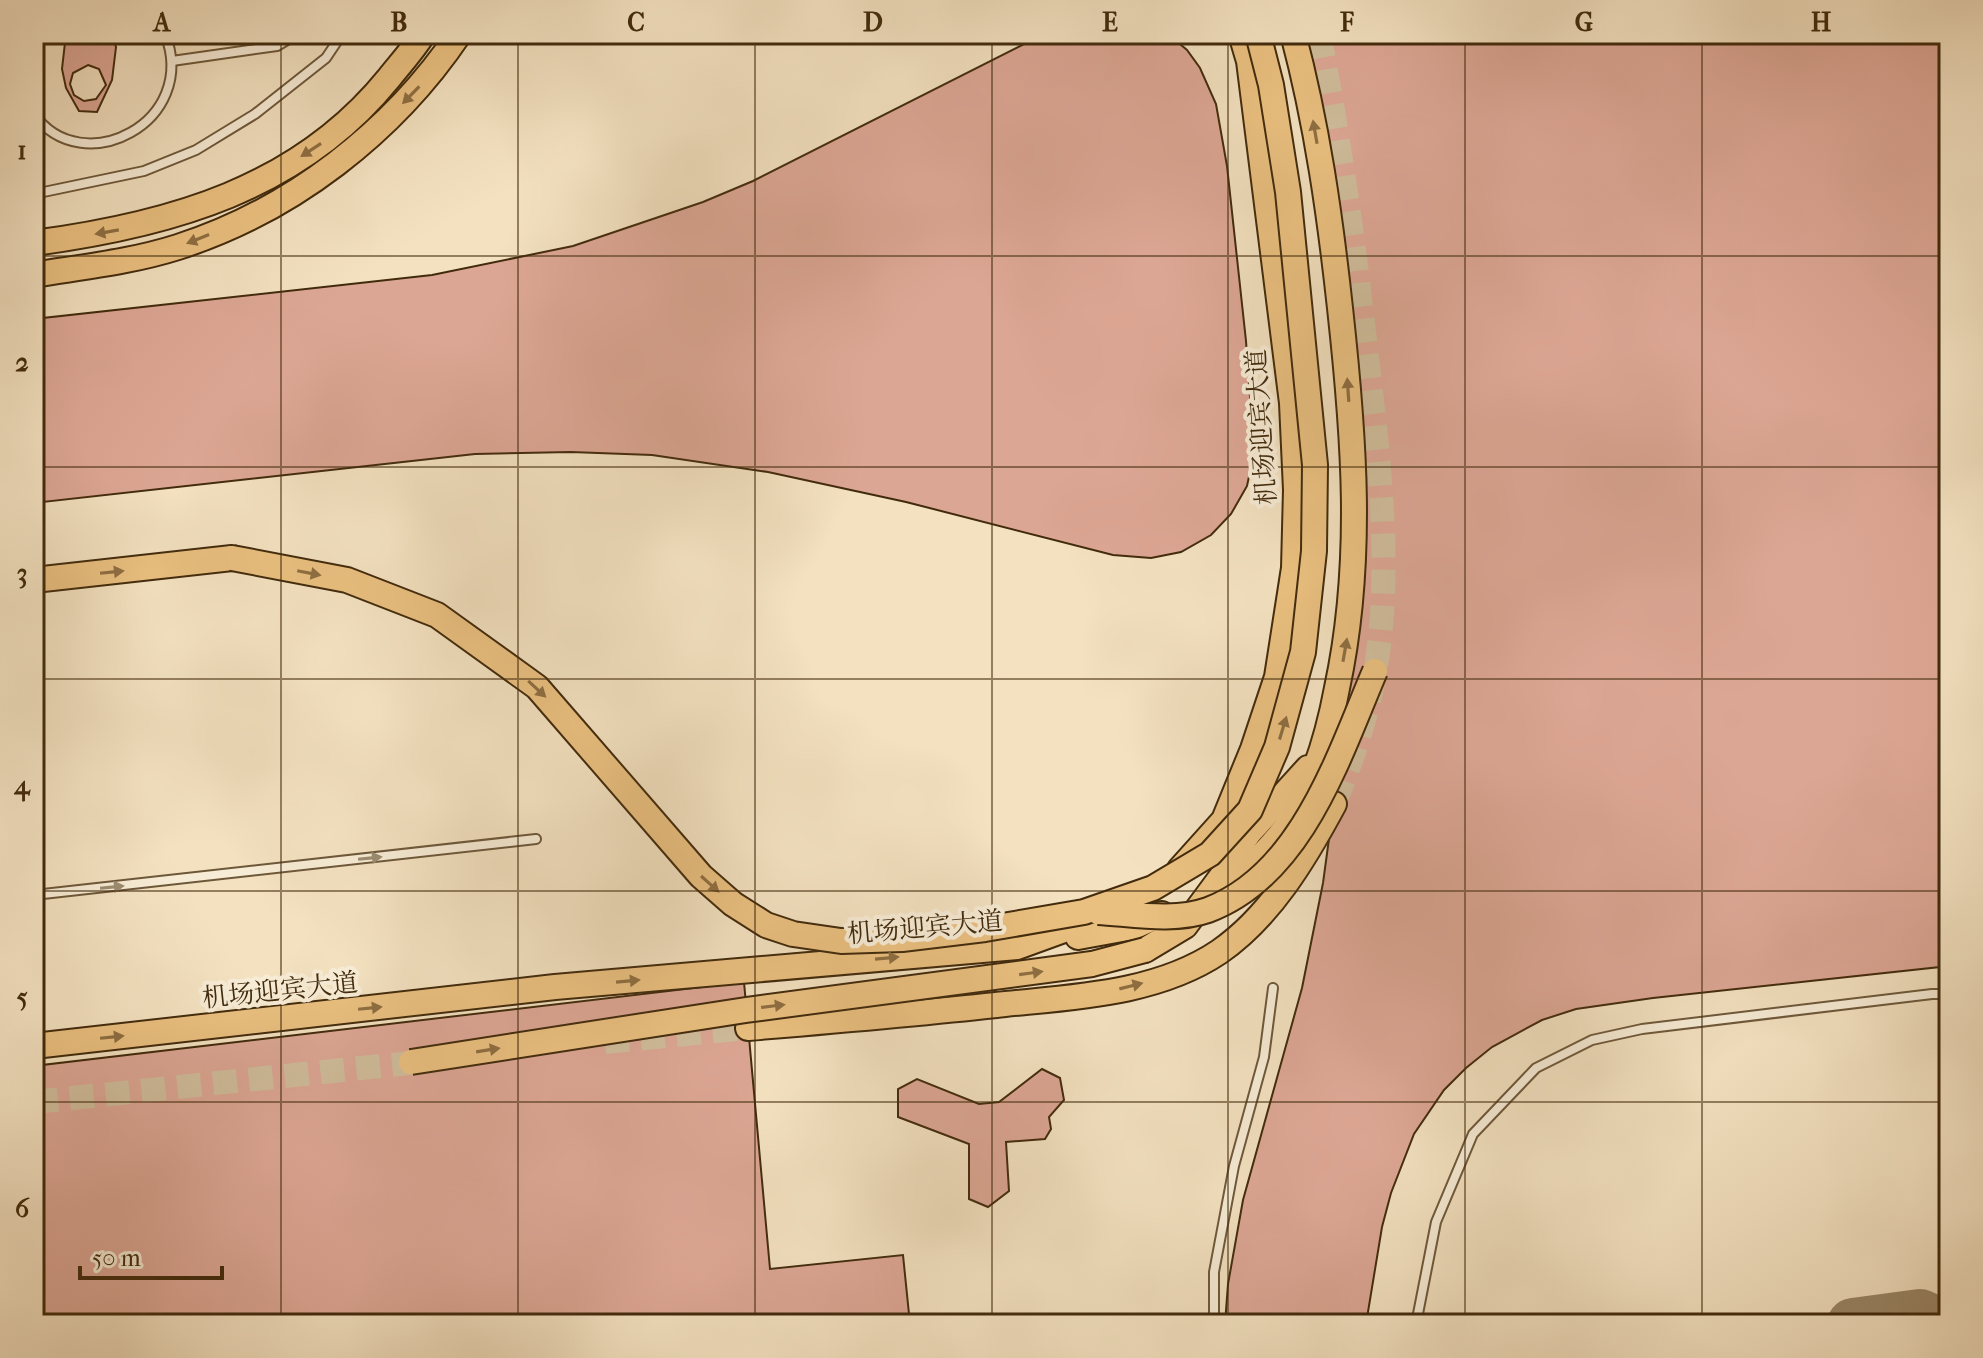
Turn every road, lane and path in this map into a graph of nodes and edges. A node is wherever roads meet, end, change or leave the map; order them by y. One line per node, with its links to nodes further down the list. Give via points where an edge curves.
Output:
1 (165, 34): 9 (lane)
2 (297, 34): 9 (lane, via 277,46)
3 (342, 34): 11 (lane, via 314,68 255,114 196,150 144,171)
4 (423, 34): 12 (main road, one-way to 12, via 352,119 260,181 188,212 125,229)
5 (459, 34): 13 (main road, one-way to 13, via 419,88 383,123 295,192 177,247)
6 (1241, 34): 16 (main road, 机场迎宾大道, via 1249,61 1292,403 1296,490 1294,568 1277,677)
7 (1258, 34): 23 (main road, one-way to 7, bridge, via 1153,888 1210,854 1250,810 1277,747 1303,652 1314,551 1315,465 1288,192)
8 (1293, 34): 17 (main road, one-way to 8, via 1346,645 1355,492 1330,216 1309,92)
9 (172, 61): 10 (lane, via 161,106 125,137 79,142 57,134)
10 (34, 114)
11 (34, 194)
12 (34, 243)
13 (34, 275)
14 (34, 580): 23 (main road, one-way to 23, bridge, via 232,558 347,580 437,615 537,687 701,876 766,925 793,934 841,941 902,939)
15 (1375, 671): 23 (main road, bridge, via 1319,800 1294,839 1250,888 1206,910 1166,916)
16 (1253, 749): 19 (main road); 25 (main road, 机场迎宾大道, via 1224,820 1179,870 1133,905)
17 (1321, 755): 19 (main road); 24 (main road, via 1294,815 1236,882)
18 (1334, 804): 28 (main road, one-way to 18, via 1099,994 1167,977 1217,953 1247,930 1315,840)
19 (1248, 834): 21 (main road)
20 (536, 839): 22 (lane, one-way to 20)
21 (1222, 876): 24 (main road); 25 (main road, via 1179,906 1133,927)
22 (34, 895)
23 (1084, 912)
24 (1185, 926): 30 (main road, one-way to 24, bridge, via 746,1010 1077,967 1145,950)
25 (1017, 947): 29 (main road, 机场迎宾大道, one-way to 25, via 555,987)
26 (1273, 988): 31 (lane, via 1264,1057 1234,1166 1214,1272)
27 (1949, 994): 32 (lane, via 1642,1029 1592,1040 1536,1068 1473,1134 1436,1222)
28 (748, 1028)
29 (34, 1046)
30 (411, 1062)
31 (1214, 1324)
32 (1416, 1324)

